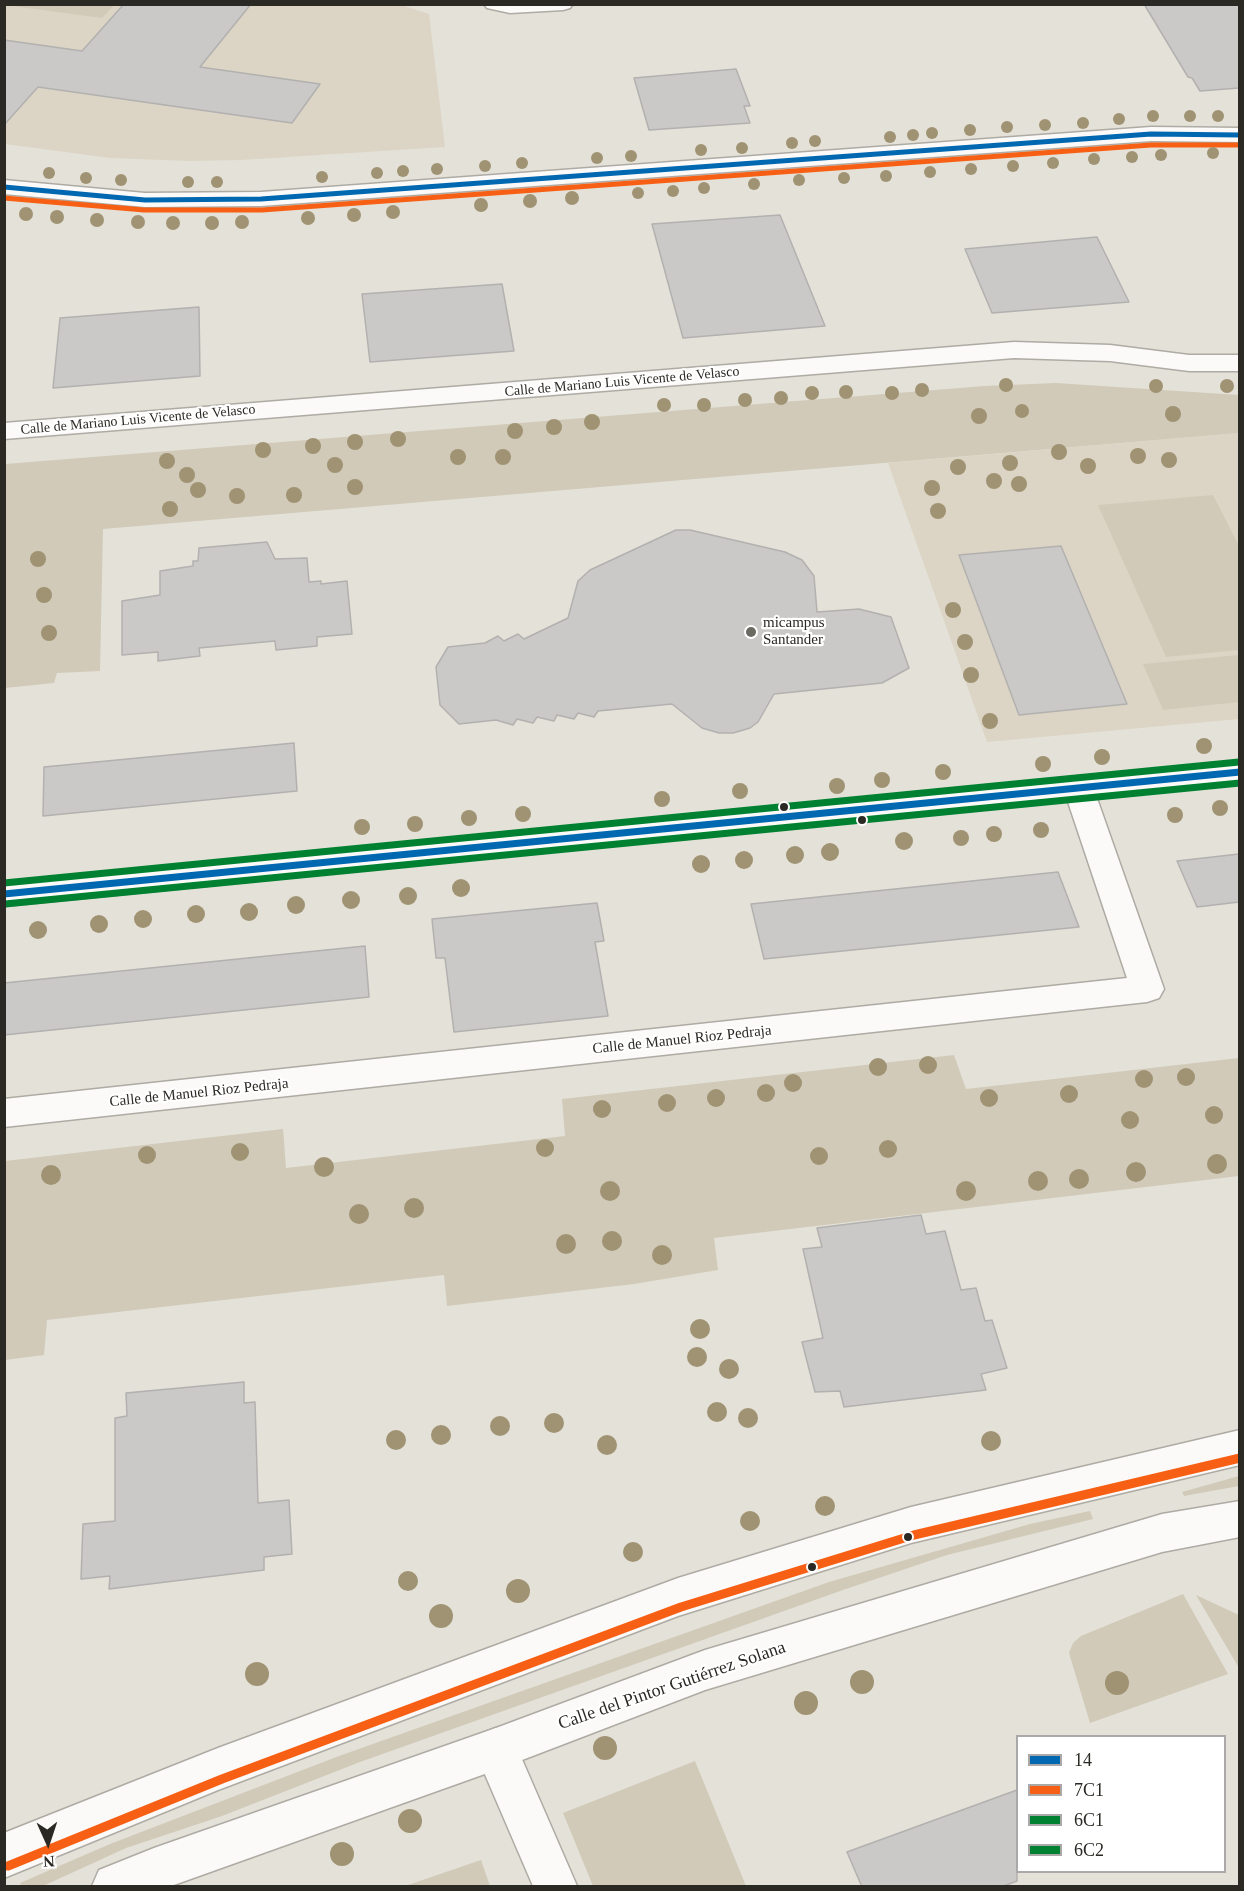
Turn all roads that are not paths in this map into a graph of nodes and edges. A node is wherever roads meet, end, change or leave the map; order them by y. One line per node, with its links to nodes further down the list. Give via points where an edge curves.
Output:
1 (494, 4): 2 (street)
2 (563, 4)
3 (1239, 135): 4 (street, via 1151,134 268,199 134,200)
4 (4, 187)
5 (1239, 363): 6 (street, Calle de Mariano Luis Vicente de Velasco, via 1014,350)
6 (4, 431)
7 (1239, 772): 8 (street)
8 (1078, 787): 9 (street); 10 (street, Calle de Manuel Rioz Pedraja, via 1147,989)
9 (4, 894)
10 (4, 1113)
11 (1239, 1447): 14 (street, via 911,1525 678,1597 218,1769)
12 (1239, 1519): 13 (street, Calle del Pintor Gutiérrez Solana, via 1162,1533 705,1670)
13 (496, 1749): 15 (street, Calle del Pintor Gutiérrez Solana); 17 (street)
14 (4, 1856)
15 (156, 1878): 16 (street, Calle del Pintor Gutiérrez Solana)
16 (115, 1887)
17 (555, 1887)

